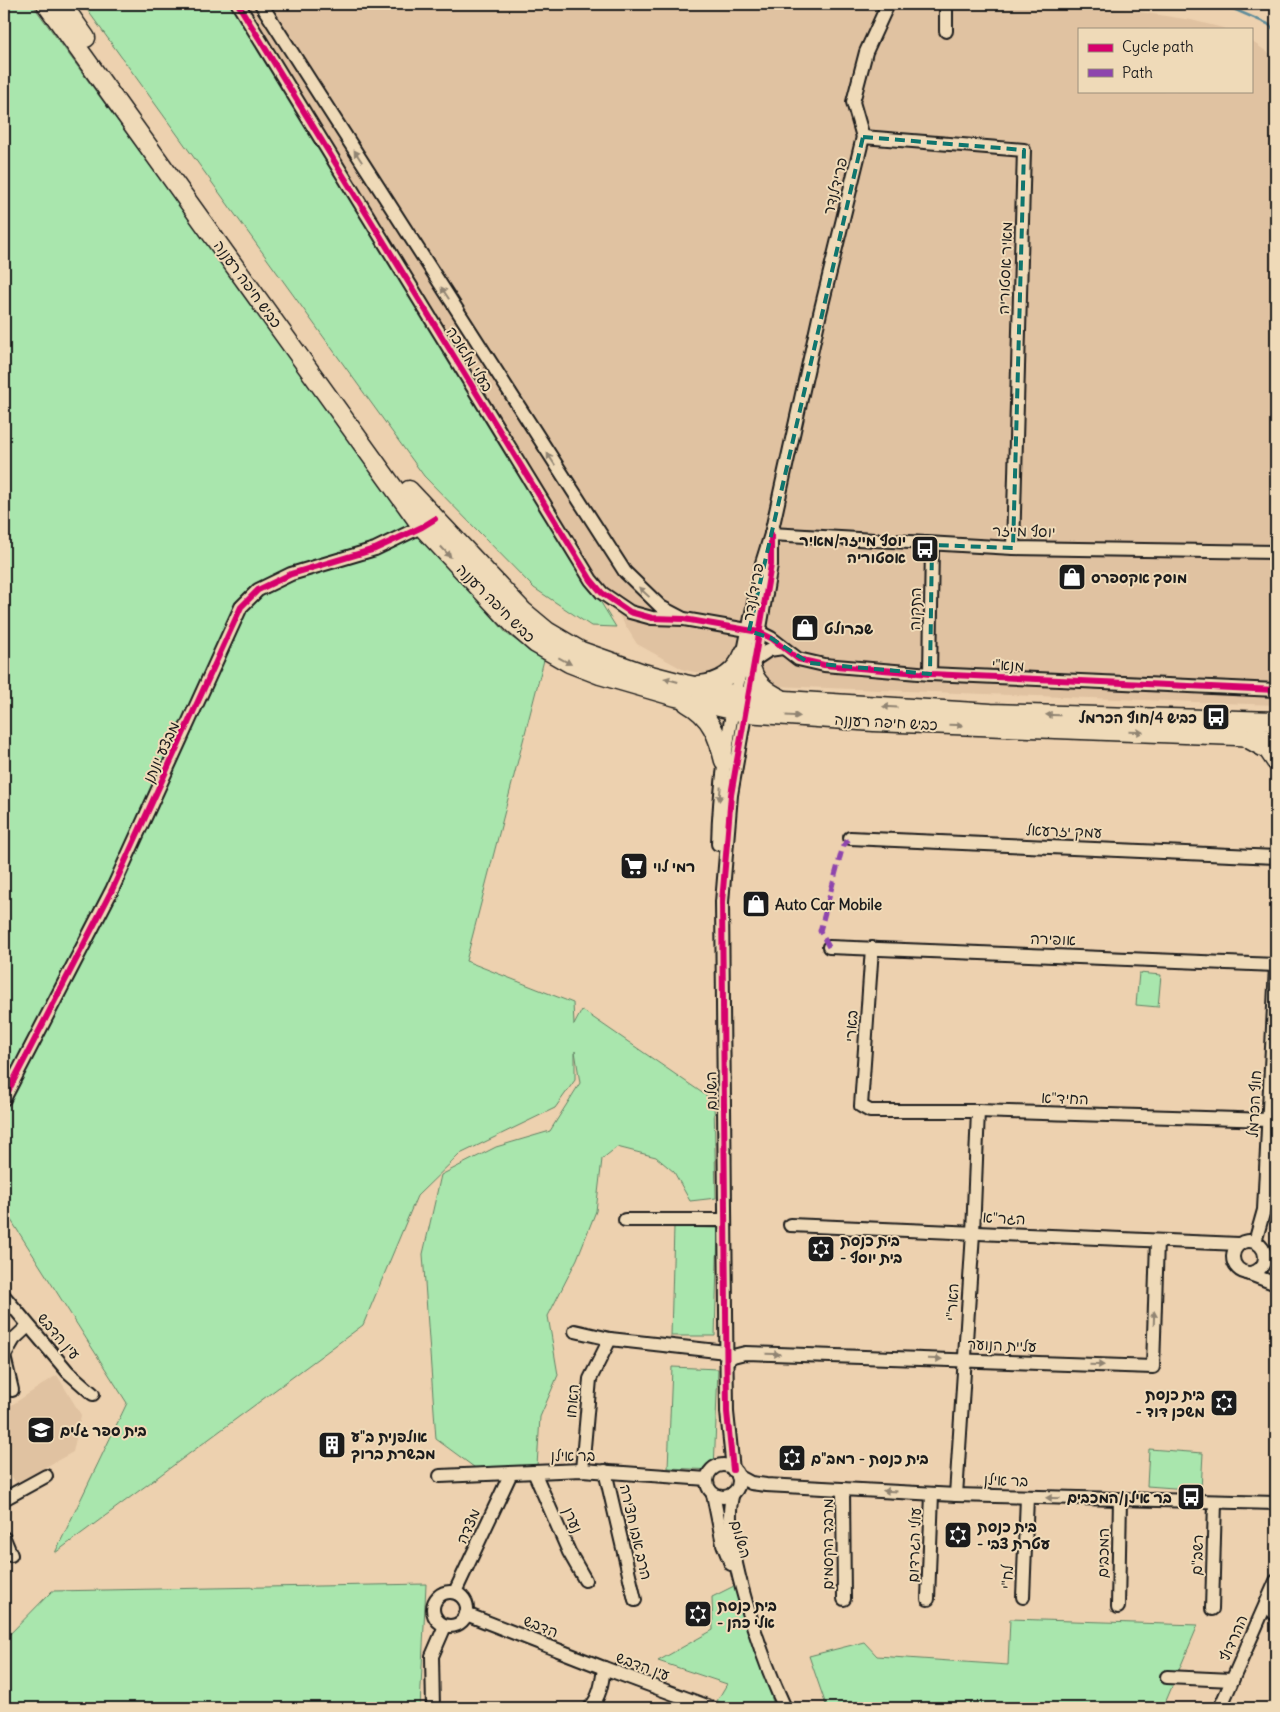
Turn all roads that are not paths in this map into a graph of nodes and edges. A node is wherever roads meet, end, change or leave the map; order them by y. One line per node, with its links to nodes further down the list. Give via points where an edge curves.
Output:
1 (46, 4): 9 (highway, כביש חיפה רעננה)
2 (62, 4): 9 (highway, כביש חיפה רעננה)
3 (238, 4): 14 (street, בעלי מלאכה, via 592,580 608,598 630,612 652,618)
4 (261, 4): 14 (street, בעלי מלאכה, one-way to 4, via 642,591 620,565)
5 (888, 4): 8 (street, via 866,52 853,102)
6 (946, 4): 7 (street)
7 (946, 31)
8 (863, 137): 10 (street, פרידלנדר); 12 (street, מאיר אסטוריה, via 1024,150)
9 (429, 523): 19 (highway, כביש חיפה רעננה, one-way to 9, via 589,654 547,631); 21 (highway, כביש חיפה רעננה, one-way to 21, via 514,625 536,644 569,663); 36 (street, מבצע יונתן, via 375,548 291,574 258,590 240,607 112,890)
10 (771, 534): 11 (street, יוסף מייזר); 15 (street, פרידלנדר, via 771,565)
11 (932, 545): 12 (street, יוסף מייזר); 18 (street, התקוה)
12 (1013, 548): 13 (street, יוסף מייזר)
13 (1276, 552)
14 (684, 619): 15 (street, בעלי מלאכה)
15 (754, 631): 16 (street, מנא"י, via 771,638); 17 (street, פרידלנדר)
16 (783, 648): 17 (street, via 769,650); 18 (street, מנא"י, via 798,659 824,665)
17 (750, 661): 19 (highway, via 739,665 722,680); 22 (highway, via 754,676 763,688); 23 (street, פרידלנדר); 23 (street, פרידלנדר)
18 (930, 674): 20 (street, מנא"י)
19 (694, 686): 23 (highway, כביש חיפה רעננה)
20 (1276, 690)
21 (676, 697): 23 (highway, כביש חיפה רעננה); 27 (highway, via 707,718 720,744)
22 (785, 700): 23 (highway, כביש חיפה רעננה); 24 (highway, כביש חיפה רעננה, one-way to 22, via 991,713)
23 (740, 704): 25 (highway, כביש חיפה רעננה, one-way to 25, via 874,722); 27 (street, השלום); 31 (street, השלום)
24 (1276, 721)
25 (1237, 736): 26 (highway, כביש חיפה רעננה); 28 (highway, via 1259,744)
26 (1276, 739)
27 (724, 761): 31 (street, השלום, one-way to 31, via 719,796 718,866)
28 (1276, 762)
29 (850, 838): 30 (street, עמק יזרעאל)
30 (1276, 857)
31 (722, 902): 41 (street, השלום)
32 (829, 947): 33 (street, אופירה)
33 (872, 948): 34 (street, אופירה); 37 (street, בארי)
34 (1276, 965): 35 (street, חוף הכרמל)
35 (1275, 1053): 39 (street, חוף הכרמל)
36 (4, 1099)
37 (861, 1106): 38 (street, החיד"א, via 870,1111)
38 (978, 1111): 39 (street, החיד"א); 43 (street, האר"י)
39 (1270, 1120): 45 (street, חוף הכרמל, via 1264,1210)
40 (625, 1220): 41 (street)
41 (725, 1220): 58 (street, השלום)
42 (790, 1225): 43 (street, הגר"א)
43 (973, 1233): 44 (street, הגר"א); 59 (street, האר"י)
44 (1157, 1241): 46 (street, הגר"א); 59 (street, עליית הנוער, one-way to 44, via 1153,1367)
45 (1255, 1242): 47 (street); 49 (street, via 1260,1244 1265,1254)
46 (1216, 1244): 47 (street, הגר"א); 48 (street)
47 (1239, 1244): 48 (street, via 1234,1252)
48 (1234, 1262): 50 (street, via 1238,1270)
49 (1264, 1264): 50 (street, via 1257,1272); 51 (street)
50 (1247, 1274): 52 (street)
51 (1276, 1278)
52 (1276, 1284)
53 (4, 1296): 54 (street, עין הדבש)
54 (28, 1326): 57 (street, via 14,1339); 61 (street, עין הדבש, via 68,1372)
55 (575, 1331): 56 (street)
56 (610, 1339): 58 (street); 64 (street, האחו, via 590,1379)
57 (4, 1356): 60 (street)
58 (726, 1357): 59 (street, עליית הנוער, one-way to 59, via 745,1353); 62 (street, השלום)
59 (965, 1360): 76 (street, האר"י)
60 (12, 1390)
61 (93, 1394)
62 (727, 1412): 63 (street, השלום, via 722,1451); 68 (street, השלום)
63 (716, 1467): 68 (street, via 726,1466); 71 (street)
64 (582, 1470): 65 (street, בר אילן); 66 (street, בר אילן)
65 (534, 1472): 67 (street, בר אילן); 84 (street, נערן)
66 (605, 1472): 71 (street, בר אילן); 91 (street, הרב אבו חצירה)
67 (511, 1473): 70 (street, בר אילן); 87 (street, מצדה)
68 (735, 1473): 72 (street, בר אילן, via 751,1482 766,1485); 73 (street, via 737,1486)
69 (46, 1476): 78 (street)
70 (440, 1476)
71 (707, 1478): 74 (street)
72 (843, 1489): 75 (street, בר אילן, one-way to 72); 90 (street, מרבד הקסמים)
73 (733, 1493): 74 (street, via 726,1497); 86 (street, השלום, via 730,1524)
74 (713, 1494): 86 (street, השלום, via 723,1544)
75 (932, 1494): 76 (street, בר אילן); 89 (street, עולי הגרדום)
76 (956, 1495): 77 (street, בר אילן)
77 (1027, 1497): 79 (street, בר אילן, one-way to 77); 88 (street, לח"י)
78 (4, 1499)
79 (1120, 1500): 80 (street, בר אילן); 93 (street, המכבים)
80 (1215, 1502): 81 (street, בר אילן); 94 (street, רשב"ם)
81 (1276, 1503)
82 (4, 1538): 83 (street)
83 (11, 1555)
84 (584, 1580)
85 (1276, 1581): 92 (street, ההרדוף)
86 (743, 1591): 104 (street, השלום)
87 (455, 1592): 95 (street, via 466,1604); 97 (street, via 444,1592 433,1604 436,1620)
88 (1023, 1597)
89 (928, 1598)
90 (844, 1599)
91 (635, 1600)
92 (1266, 1604): 96 (street); 100 (street, ההרדוף)
93 (1118, 1607)
94 (1212, 1609)
95 (466, 1614): 97 (street, via 456,1625); 98 (street, הדבש)
96 (1276, 1615)
97 (445, 1626): 101 (street, via 432,1656)
98 (604, 1668): 102 (street, עין הדבש, via 601,1687); 103 (street, עין הדבש)
99 (1166, 1677): 100 (street)
100 (1232, 1680): 105 (street, ההרדוף)
101 (432, 1708)
102 (590, 1708)
103 (712, 1708)
104 (785, 1708)
105 (1220, 1708)

